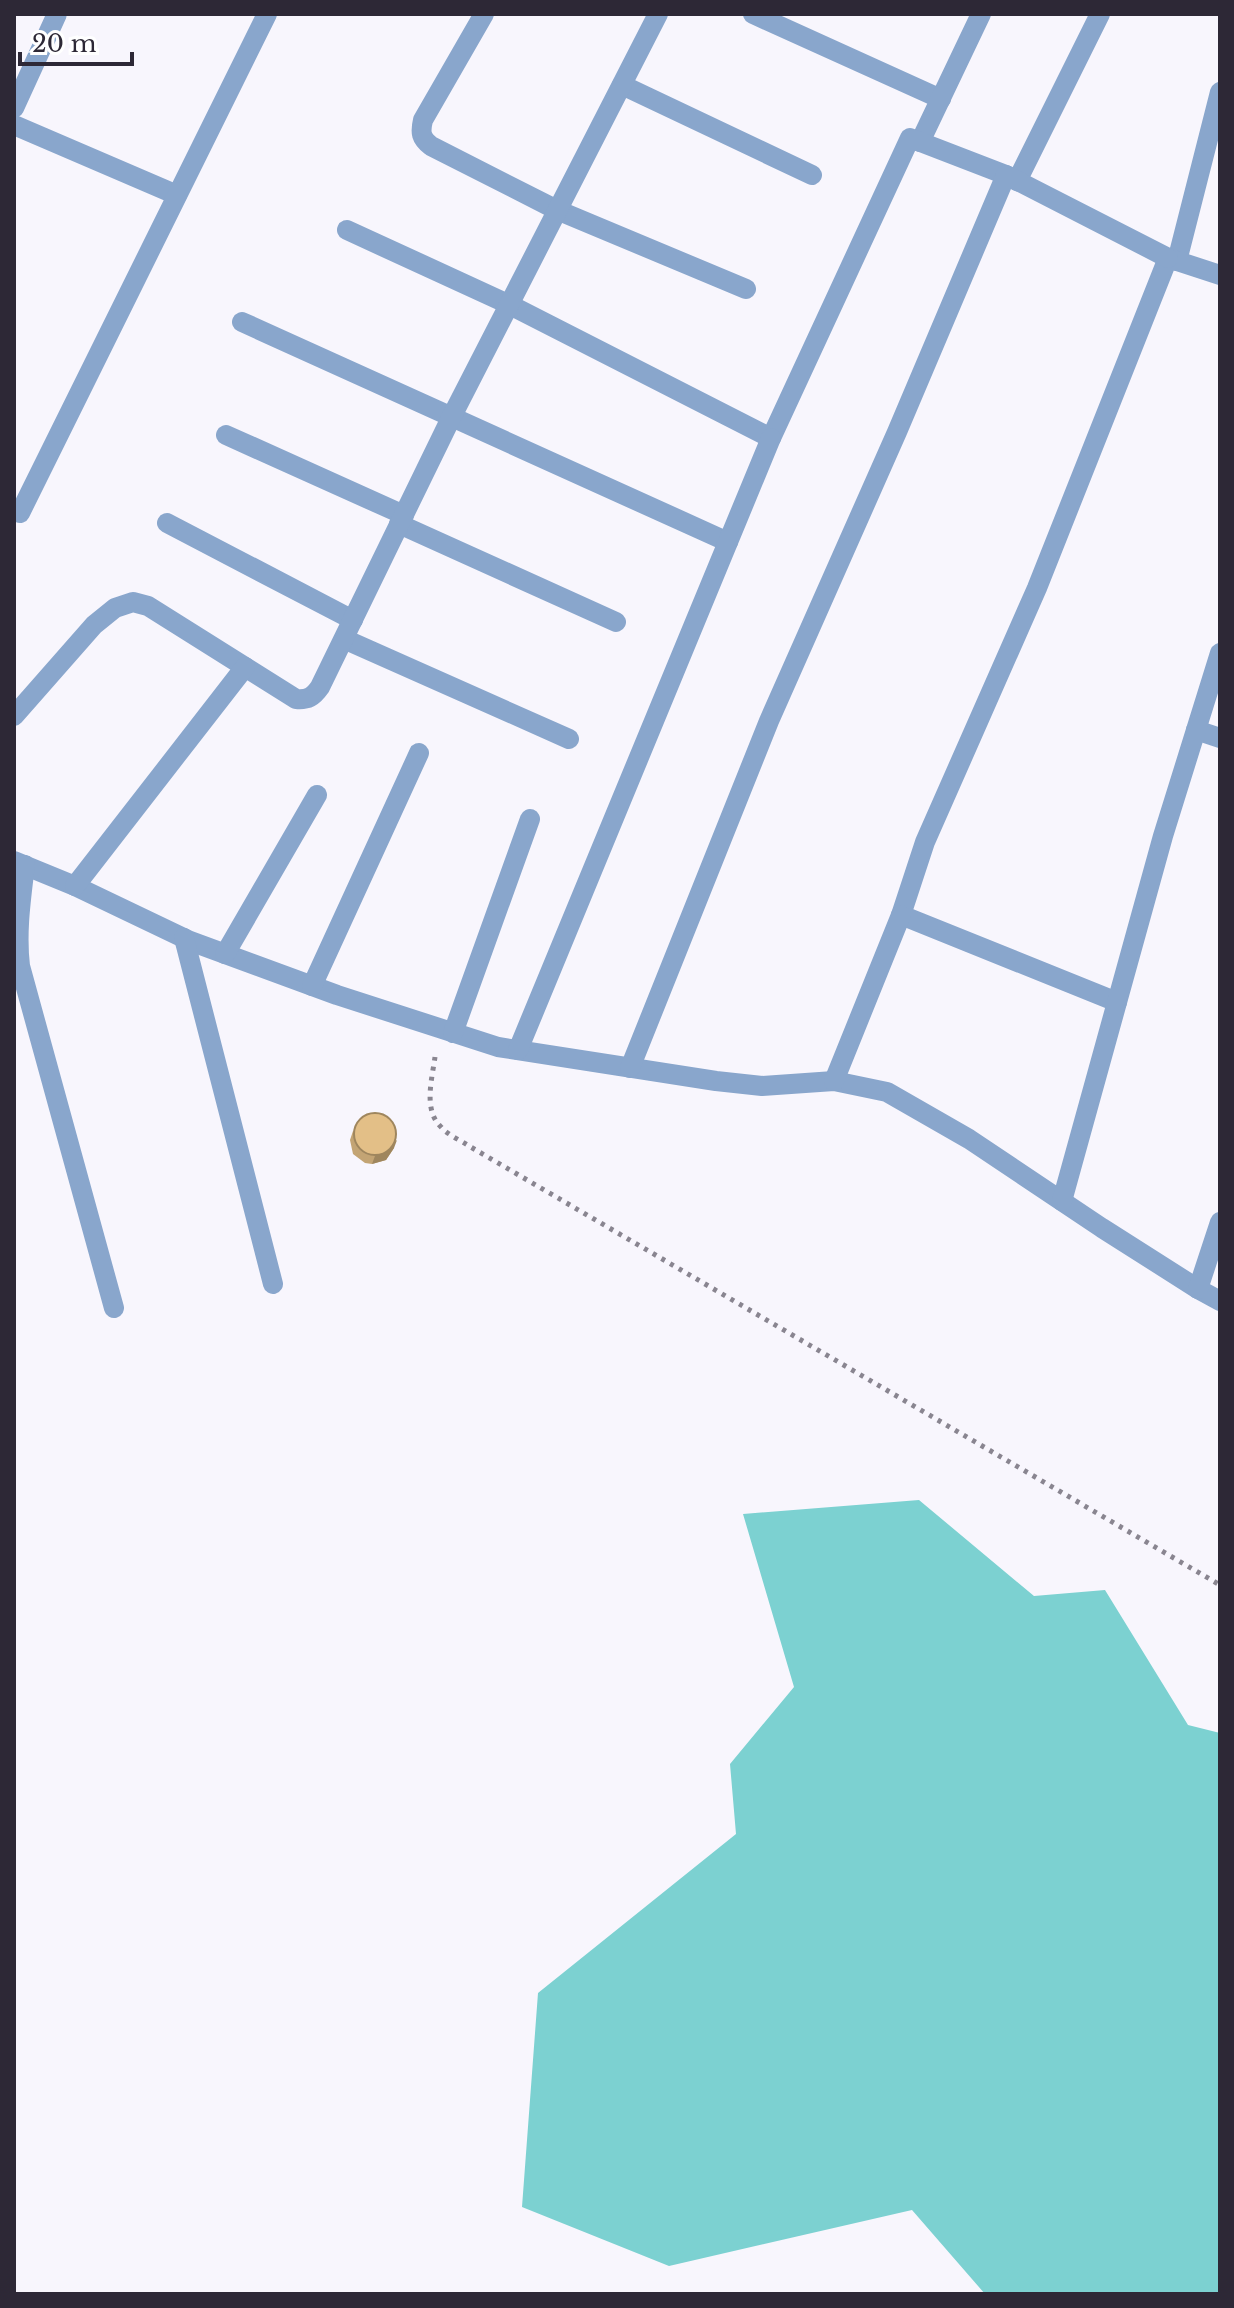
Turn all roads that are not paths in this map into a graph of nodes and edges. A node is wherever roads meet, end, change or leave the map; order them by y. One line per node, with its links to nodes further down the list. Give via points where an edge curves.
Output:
1 (57, 14): 11 (street)
2 (267, 14): 16 (street)
3 (484, 14): 17 (street, via 420,131 431,146)
4 (658, 14): 8 (street)
5 (753, 14): 10 (street)
6 (981, 14): 10 (street)
7 (1100, 14): 15 (street)
8 (622, 85): 14 (street); 17 (street)
9 (1220, 92): 19 (street)
10 (941, 99): 13 (street)
11 (14, 108)
12 (14, 125): 16 (street)
13 (920, 142): 15 (street); 26 (street, via 910,138)
14 (812, 175)
15 (1011, 178): 19 (street); 52 (street, via 769,721)
16 (177, 195): 27 (street)
17 (557, 210): 21 (street); 22 (street)
18 (347, 230): 22 (street)
19 (1172, 260): 20 (street); 45 (street, via 925,842)
20 (1220, 275)
21 (746, 289)
22 (508, 304): 24 (street); 26 (street)
23 (242, 322): 24 (street)
24 (452, 416): 28 (street); 30 (street)
25 (226, 435): 28 (street)
26 (771, 438): 30 (street)
27 (20, 513)
28 (402, 520): 31 (street); 32 (street)
29 (167, 523): 31 (street)
30 (728, 542): 51 (street)
31 (353, 620): 33 (street)
32 (616, 622)
33 (344, 639): 35 (street, via 320,687 306,700); 39 (street)
34 (1220, 653): 37 (street)
35 (245, 667): 36 (street, via 148,606 133,602 94,625); 44 (street)
36 (14, 716)
37 (1196, 730): 38 (street); 49 (street)
38 (1220, 738)
39 (569, 739)
40 (419, 753): 48 (street)
41 (317, 795): 47 (street)
42 (530, 819): 50 (street)
43 (20, 863): 44 (street); 59 (street, via 20,966)
44 (75, 886): 46 (street)
45 (901, 915): 49 (street); 53 (street)
46 (184, 938): 47 (street); 56 (street)
47 (225, 954): 48 (street)
48 (312, 986): 50 (street)
49 (1117, 1002): 54 (street)
50 (445, 1031): 51 (street)
51 (518, 1050): 52 (street)
52 (630, 1068): 53 (street, via 762,1086)
53 (834, 1081): 54 (street, via 887,1092)
54 (1062, 1201): 57 (street)
55 (1220, 1222): 57 (street)
56 (273, 1284)
57 (1198, 1289): 58 (street)
58 (1220, 1301)
59 (114, 1308)

